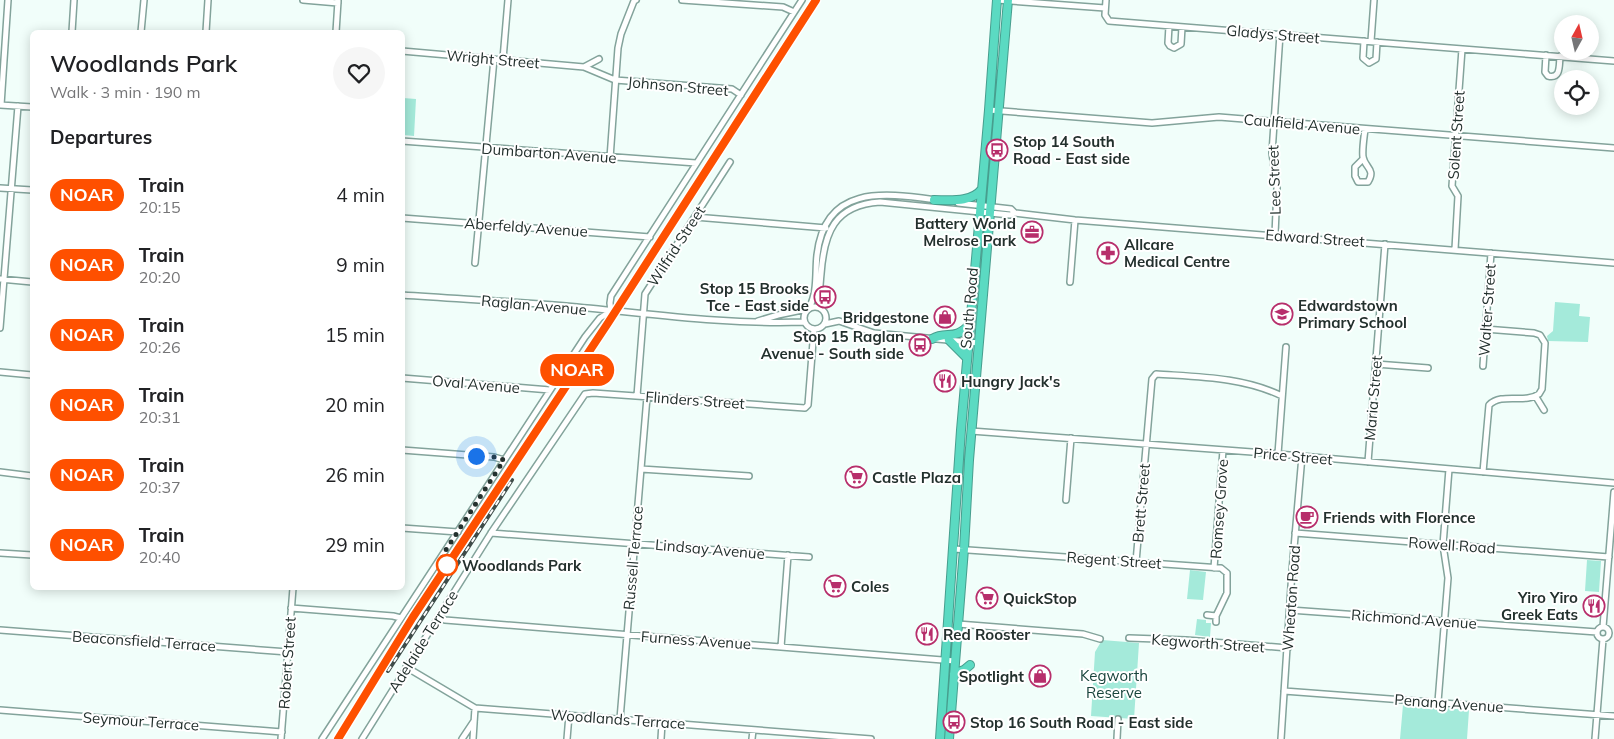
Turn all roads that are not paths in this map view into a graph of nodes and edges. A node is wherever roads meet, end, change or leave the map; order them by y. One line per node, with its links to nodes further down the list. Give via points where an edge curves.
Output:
1 (8, 0): 40 (street)
2 (74, 0): 19 (street)
3 (144, 0): 20 (street)
4 (208, 0): 21 (street)
5 (303, 0): 14 (street)
6 (508, 0): 33 (street)
7 (636, 0): 38 (street, via 621,34)
8 (682, 0): 16 (street, via 783,7)
9 (802, 0): 16 (street)
10 (998, 0): 13 (street); 43 (highway, South Road)
11 (1106, 0): 15 (street)
12 (1374, 0): 25 (street)
13 (1008, 1): 15 (street); 44 (highway, South Road)
14 (338, 2): 22 (street)
15 (1105, 8): 17 (street, Gladys Street, via 1105,15 1110,21)
16 (794, 12): 39 (street)
17 (1169, 26): 18 (street, Gladys Street); 18 (street, via 1168,43 1174,48 1181,44)
18 (1182, 27): 23 (street, Gladys Street)
19 (72, 30)
20 (141, 30)
21 (206, 30)
22 (336, 30)
23 (1280, 34): 24 (street, Gladys Street); 45 (street, Lee Street)
24 (1364, 41): 25 (street, Gladys Street); 26 (street, via 1363,58 1369,63 1376,59)
25 (1371, 42): 26 (street, Gladys Street)
26 (1378, 42): 27 (street, Gladys Street)
27 (1462, 49): 29 (street, Gladys Street); 47 (street, Solent Street)
28 (405, 51): 31 (street, Wright Street)
29 (1546, 56): 30 (street, Gladys Street); 34 (street, via 1545,72 1548,76 1557,75)
30 (1554, 56)
31 (494, 59): 33 (street, Wright Street); 49 (street)
32 (599, 59): 37 (street)
33 (503, 60): 37 (street, Wright Street)
34 (1560, 60)
35 (1599, 60): 36 (street, Gladys Street)
36 (1614, 61)
37 (584, 67): 38 (street, Wright Street)
38 (615, 80): 39 (street, Johnson Street, via 732,89); 51 (street)
39 (741, 95): 54 (street)
40 (0, 105): 41 (street)
41 (18, 106): 42 (street); 56 (street)
42 (30, 107)
43 (989, 110): 44 (street, Caulfield Avenue); 57 (highway, South Road)
44 (999, 111): 45 (street, Caulfield Avenue, via 1152,123 1219,117); 61 (highway, South Road)
45 (1273, 121): 46 (street, Caulfield Avenue); 68 (street, Lee Street, via 1272,153 1277,188)
46 (1365, 129): 47 (street, Caulfield Avenue); 52 (street)
47 (1456, 137): 50 (street, Caulfield Avenue); 71 (street, Solent Street, via 1452,186 1458,196)
48 (405, 141): 49 (street, Dumbarton Avenue)
49 (486, 148): 51 (street, Dumbarton Avenue); 65 (street)
50 (1614, 148)
51 (610, 158): 54 (street, Dumbarton Avenue)
52 (1363, 159): 52 (street, via 1355,167 1358,182 1368,182 1371,177 1370,168)
53 (730, 162): 62 (street, Wilfrid Street)
54 (696, 163): 69 (street)
55 (0, 188): 56 (street)
56 (11, 189): 58 (street); 75 (street)
57 (982, 189): 59 (highway, via 968,198); 60 (highway, South Road)
58 (30, 190)
59 (934, 200): 60 (street); 66 (street, via 884,195 854,199 840,208)
60 (981, 208): 61 (street, Edward Street); 67 (street, via 869,203 848,211); 86 (highway, South Road)
61 (991, 209): 64 (street, Edward Street, via 1010,215); 93 (highway, South Road)
62 (694, 217): 66 (street); 82 (street, Wilfrid Street, via 645,294)
63 (405, 218): 65 (street, Aberfeldy Avenue)
64 (1075, 220): 68 (street, Edward Street); 77 (street)
65 (480, 224): 69 (street, Aberfeldy Avenue); 73 (street)
66 (824, 227): 67 (street); 80 (street, via 817,254 814,294)
67 (831, 229): 79 (street, via 824,248)
68 (1275, 235): 70 (street, Edward Street)
69 (650, 236): 81 (street, via 611,296)
70 (1385, 244): 71 (street, Edward Street); 96 (street, Maria Street)
71 (1455, 249): 72 (street, Edward Street)
72 (1491, 253): 74 (street, Edward Street); 89 (street, Walter Street)
73 (475, 263)
74 (1614, 263)
75 (2, 279): 76 (street); 87 (street)
76 (30, 282)
77 (1070, 282)
78 (405, 295): 81 (street, Raglan Avenue)
79 (822, 308): 80 (street); 85 (street)
80 (808, 309): 83 (street, Raglan Avenue); 84 (street)
81 (611, 311): 82 (street, Raglan Avenue); 102 (street, via 591,329)
82 (643, 315): 83 (street, Raglan Avenue); 104 (street, Wilfrid Street)
83 (756, 322): 84 (street, Raglan Avenue)
84 (804, 322): 88 (street)
85 (825, 324): 88 (street); 90 (street, via 839,321 874,333)
86 (970, 324): 90 (highway, via 958,334); 92 (highway, South Road)
87 (0, 328)
88 (814, 329): 106 (street, Flinders Street, via 806,408)
89 (1486, 329): 97 (street, Walter Street); 107 (street, via 1534,333 1544,338 1542,389)
90 (932, 339): 91 (street)
91 (949, 340): 92 (street); 95 (highway)
92 (968, 342): 93 (street); 95 (highway, South Road)
93 (980, 343): 109 (highway, South Road)
94 (1286, 347): 105 (street)
95 (967, 358): 133 (highway, South Road)
96 (1376, 364): 98 (street); 117 (street, Maria Street)
97 (1483, 366)
98 (1428, 368)
99 (0, 372): 100 (street)
100 (30, 374)
101 (405, 378): 102 (street, Oval Avenue)
102 (550, 390): 116 (street)
103 (584, 394): 104 (street, Flinders Street); 129 (street, Adelaide Terrace)
104 (637, 396): 106 (street, Flinders Street)
105 (1282, 396): 111 (street, Brett Street, via 1228,379 1156,374 1152,379); 114 (street)
106 (647, 397): 118 (street, Russell Terrace)
107 (1536, 397): 108 (street); 121 (street, via 1497,400 1489,405)
108 (1544, 410)
109 (971, 431): 110 (street, Price Street); 134 (highway, South Road)
110 (1071, 438): 111 (street, Price Street); 126 (street)
111 (1146, 444): 113 (street, Price Street); 140 (street, Brett Street)
112 (405, 450): 116 (street)
113 (1223, 450): 114 (street, Price Street); 141 (street, Romsey Grove)
114 (1278, 454): 115 (street, Price Street)
115 (1302, 456): 117 (street, Price Street); 130 (street, Wheaton Road)
116 (504, 460): 128 (street)
117 (1368, 462): 119 (street, Price Street)
118 (641, 469): 123 (street); 131 (street, Russell Terrace)
119 (1449, 469): 121 (street, Price Street); 132 (street)
120 (0, 472): 122 (street)
121 (1483, 472): 124 (street, Price Street)
122 (30, 476)
123 (749, 476)
124 (1614, 483)
125 (1614, 492): 137 (street)
126 (1066, 500)
127 (405, 528): 128 (street)
128 (458, 532): 147 (street)
129 (491, 533): 131 (street, Lindsay Avenue); 146 (street, Adelaide Terrace)
130 (1295, 533): 132 (street, Rowell Road); 144 (street, Wheaton Road)
131 (635, 543): 138 (street, Lindsay Avenue); 154 (street, Russell Terrace)
132 (1443, 545): 137 (street, Rowell Road); 148 (street, via 1448,578)
133 (954, 549): 134 (street, Regent Street); 161 (highway, South Road)
134 (964, 549): 140 (street, Regent Street); 149 (highway, South Road)
135 (0, 553): 136 (street)
136 (30, 555)
137 (1611, 555): 150 (street)
138 (788, 556): 139 (street, Lindsay Avenue); 158 (street)
139 (809, 557)
140 (1136, 562): 141 (street, Regent Street)
141 (1214, 568): 145 (street, via 1228,573 1227,593 1216,619)
142 (293, 590): 143 (street, Robert Street)
143 (291, 608): 147 (street); 160 (street, Robert Street)
144 (1290, 610): 148 (street, Richmond Avenue); 159 (street, Wheaton Road)
145 (1207, 615)
146 (438, 617): 154 (street, Furness Avenue); 164 (street, Adelaide Terrace)
147 (401, 618): 180 (street)
148 (1444, 622): 152 (street, Richmond Avenue); 167 (street)
149 (958, 624): 156 (street, via 1083,634); 162 (highway, South Road)
150 (1604, 627): 152 (street); 153 (street)
151 (0, 630): 160 (street, Beaconsfield Terrace)
152 (1597, 632): 157 (street)
153 (1612, 633): 157 (street)
154 (627, 635): 158 (street, Furness Avenue); 173 (street, Russell Terrace)
155 (1129, 638): 159 (street, Kegworth Street)
156 (1100, 639)
157 (1603, 639): 171 (street)
158 (781, 647): 161 (street, Furness Avenue)
159 (1288, 648): 166 (street, Wheaton Road)
160 (288, 652): 178 (street, Robert Street)
161 (946, 660): 162 (street, Furness Avenue); 188 (highway, South Road)
162 (955, 661): 165 (highway, South Road)
163 (970, 665): 165 (highway)
164 (406, 667): 168 (street, Woodlands Terrace); 181 (street, Adelaide Terrace)
165 (954, 674): 189 (highway, South Road)
166 (1284, 691): 167 (street, Penang Avenue); 191 (street, Wheaton Road)
167 (1438, 702): 171 (street, Penang Avenue)
168 (475, 708): 170 (street, Woodlands Terrace); 175 (street)
169 (0, 710): 178 (street, Seymour Terrace)
170 (569, 715): 173 (street, Woodlands Terrace); 184 (street)
171 (1596, 715): 172 (street, Penang Avenue); 192 (street)
172 (1614, 716)
173 (620, 719): 176 (street, Woodlands Terrace)
174 (1118, 719): 190 (street)
175 (474, 720): 182 (street); 183 (street)
176 (662, 723): 177 (street, Woodlands Terrace); 185 (street)
177 (753, 730): 186 (street); 187 (street, Woodlands Terrace)
178 (282, 732): 179 (street, Robert Street)
179 (281, 739)
180 (322, 739)
181 (362, 739)
182 (462, 739)
183 (473, 739)
184 (567, 739)
185 (661, 739)
186 (752, 739)
187 (871, 739)
188 (940, 739)
189 (948, 739)
190 (1116, 739)
191 (1281, 739)
192 (1595, 739)

